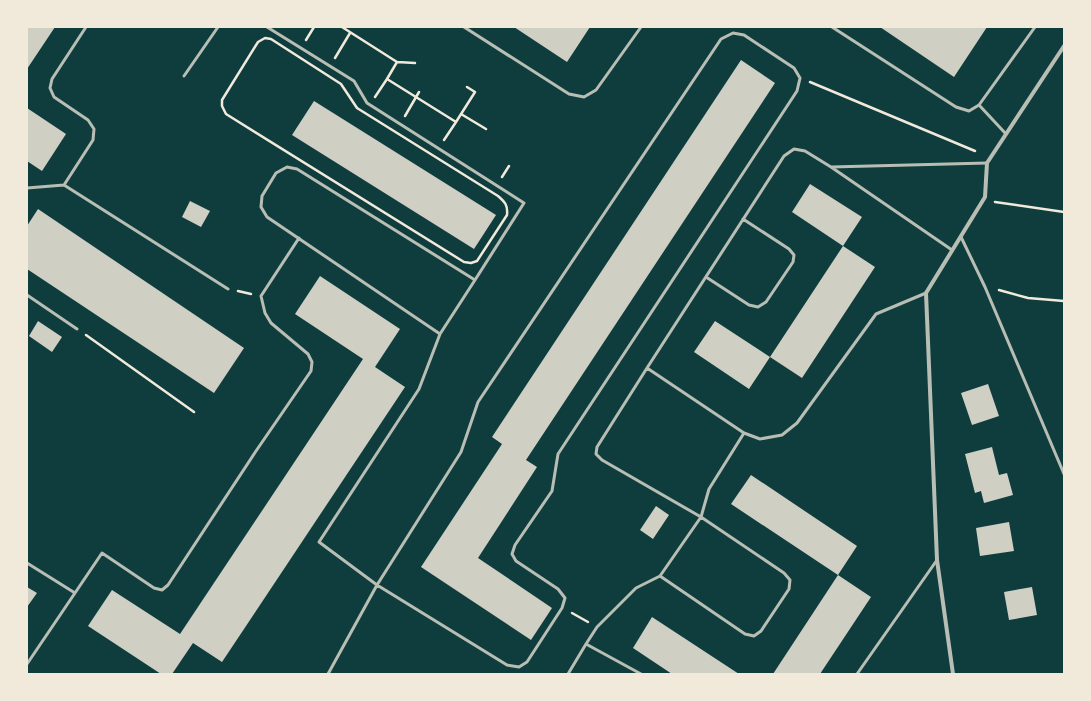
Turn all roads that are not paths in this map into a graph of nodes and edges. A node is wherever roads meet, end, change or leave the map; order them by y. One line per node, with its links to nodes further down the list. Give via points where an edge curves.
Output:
1 (86, 27): 14 (lane, via 52,79 50,88 54,97 88,120 94,129 93,140)
2 (218, 27): 9 (lane)
3 (267, 27): 21 (lane, via 354,81 367,103 524,203)
4 (464, 27): 5 (lane, via 569,94 584,98 596,90)
5 (641, 27)
6 (832, 27): 10 (lane, via 956,107 969,111)
7 (1034, 27): 10 (lane)
8 (1064, 46): 11 (street)
9 (184, 76)
10 (979, 105): 11 (lane)
11 (1006, 134): 12 (street)
12 (986, 163): 13 (lane); 17 (street, via 985,197)
13 (831, 167): 16 (lane, via 805,151 794,149 784,156); 19 (lane)
14 (64, 185): 15 (lane); 22 (lane)
15 (27, 188)
16 (743, 219): 20 (lane); 20 (lane, via 789,249 794,255 792,262 766,302 758,307 749,305)
17 (961, 236): 19 (street); 29 (lane)
18 (298, 238): 21 (lane, via 267,217 261,207 262,196 276,173 287,167 297,169); 26 (lane); 35 (lane, via 262,296 265,313 271,323 308,354 312,362 311,371 168,585 162,590 154,588 102,552)
19 (952, 250): 23 (street)
20 (706, 277): 27 (lane)
21 (475, 280): 26 (lane)
22 (228, 289)
23 (926, 293): 28 (lane, via 876,314 797,423 782,435 760,439); 31 (street)
24 (27, 295): 25 (lane)
25 (78, 329)
26 (440, 334): 34 (lane, via 419,389 319,542)
27 (646, 368): 28 (lane); 30 (lane, via 597,447 596,454 602,460)
28 (744, 433): 30 (lane, via 709,488)
29 (1064, 474)
30 (701, 517): 33 (lane); 33 (lane, via 784,573 790,580 789,589 761,631 754,636 745,634)
31 (937, 560): 41 (lane); 42 (street)
32 (27, 563): 35 (lane)
33 (660, 576): 36 (lane, via 636,588 597,627)
34 (377, 585): 34 (lane, via 461,452 478,402 721,40 733,33 744,35 794,68 800,78 797,90 558,454 552,491 515,545 512,554 516,561 558,589 565,598 562,608 528,662 519,667 507,665); 38 (lane)
35 (75, 593): 37 (lane)
36 (586, 644): 39 (lane); 40 (lane)
37 (27, 664)
38 (328, 674)
39 (568, 674)
40 (641, 674)
41 (857, 674)
42 (953, 674)

